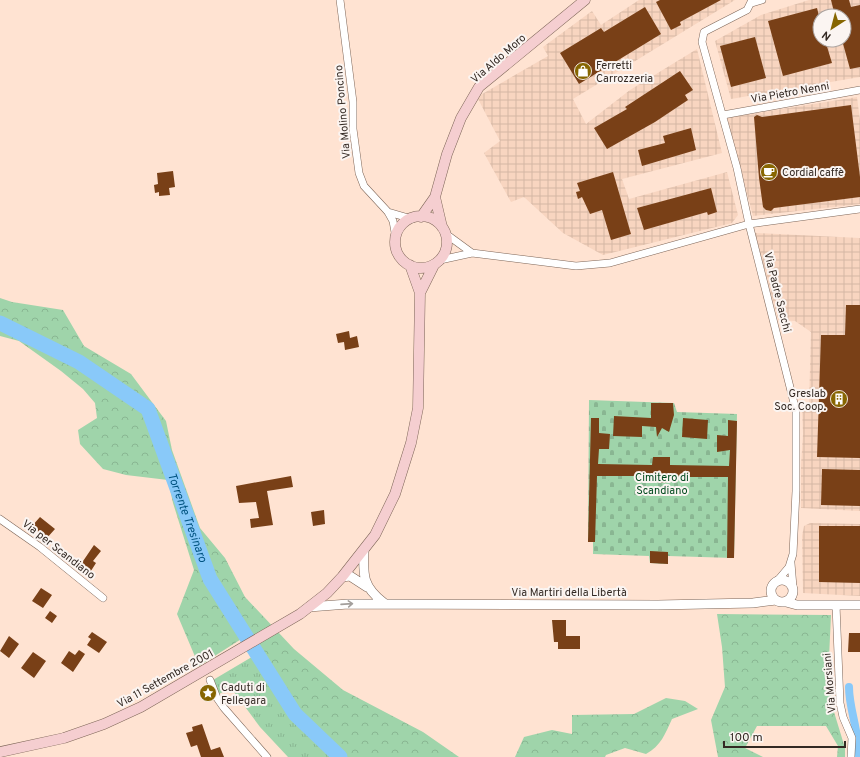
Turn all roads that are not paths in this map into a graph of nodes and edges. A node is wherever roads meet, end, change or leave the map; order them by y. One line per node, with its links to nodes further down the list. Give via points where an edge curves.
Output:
1 (340, 0): 9 (street, Via Molino Poncino, via 359,173 364,186)
2 (586, 0): 7 (main road, Via Aldo Moro, via 479,87 461,118 447,154)
3 (762, 0): 4 (street)
4 (752, 2): 6 (street, Via Padre Sacchi, via 747,10 704,32 702,42)
5 (860, 90): 6 (street, Via Pietro Nenni)
6 (723, 115): 11 (street, Via Padre Sacchi)
7 (435, 197): 10 (main road, Via Aldo Moro); 12 (main road, Via Aldo Moro)
8 (860, 209): 11 (street)
9 (388, 212): 10 (street); 13 (street, Via Molino Poncino, via 394,221)
10 (416, 218): 12 (main road, via 435,221); 13 (main road, via 401,226)
11 (749, 224): 14 (street, via 593,266); 20 (street, Via Padre Sacchi, via 796,411 795,517)
12 (444, 231): 14 (street); 15 (main road, via 446,248)
13 (396, 238): 16 (main road, via 400,257)
14 (472, 253): 15 (street)
15 (437, 262): 16 (main road, via 420,268); 17 (main road)
16 (410, 265): 17 (main road)
17 (420, 293): 19 (main road, Via 11 Settembre 2001, via 418,408 411,443 395,494)
18 (0, 519): 26 (street, Via per Scandiano, via 40,547)
19 (364, 549): 21 (main road, Via 11 Settembre 2001); 23 (street, via 363,576)
20 (791, 563): 22 (street, Via Padre Sacchi); 24 (street, Via Padre Sacchi)
21 (342, 577): 23 (street, via 350,576); 33 (main road, Via 11 Settembre 2001)
22 (778, 580): 24 (street, via 788,582); 25 (street)
23 (367, 587): 29 (street)
24 (793, 587): 27 (street)
25 (771, 588): 28 (street, via 771,595); 30 (street)
26 (103, 598)
27 (789, 599): 28 (street, Via Martiri della Libertà); 31 (street, Via Martiri della Libertà, via 808,605)
28 (776, 600): 30 (street, Via Martiri della Libertà)
29 (384, 603): 30 (street, Via Martiri della Libertà); 33 (street, Via Martiri della Libertà, one-way to 29)
30 (753, 603)
31 (836, 605): 32 (street, Via Martiri della Libertà); 37 (street, Via Morsiani, via 840,704 852,738)
32 (860, 605)
33 (309, 608): 35 (main road, Via 11 Settembre 2001, via 141,707 64,738)
34 (210, 680): 36 (street, via 224,708)
35 (0, 752)
36 (267, 757)
37 (850, 757)

